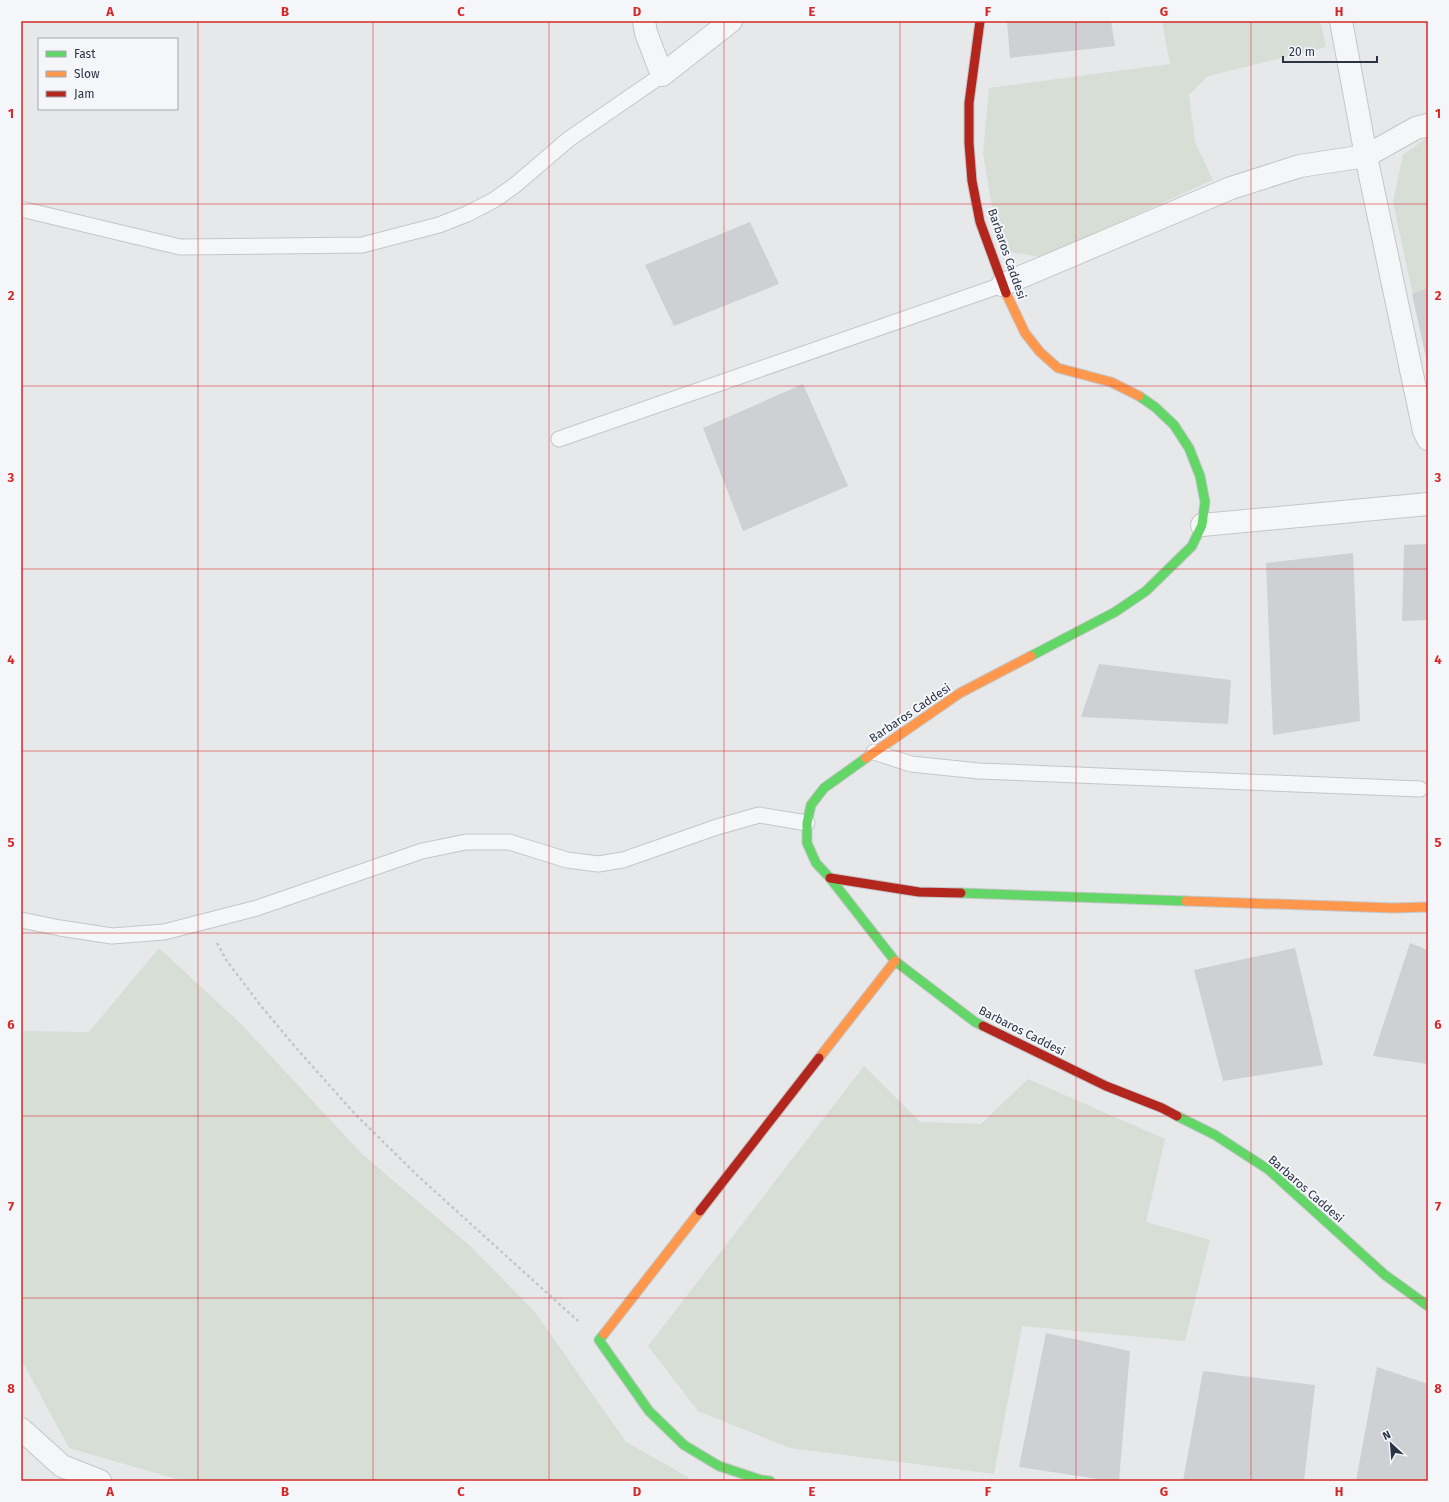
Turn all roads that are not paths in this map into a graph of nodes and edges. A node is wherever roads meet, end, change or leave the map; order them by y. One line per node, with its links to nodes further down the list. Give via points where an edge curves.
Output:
1 (644, 21): 5 (street)
2 (731, 21): 5 (street)
3 (980, 21): 9 (street, Barbaros Caddesi, via 969,102 972,181 980,222)
4 (1341, 21): 7 (street)
5 (662, 75): 8 (lane, via 569,140 494,200 439,225 362,245 180,247)
6 (1428, 125): 7 (street, via 1416,128)
7 (1366, 156): 9 (street, via 1300,166 1231,188); 11 (street, via 1424,431)
8 (21, 209)
9 (1002, 286): 10 (lane); 13 (street, Barbaros Caddesi, via 1025,333 1040,352 1058,368 1111,382 1135,393 1174,425 1189,448 1200,476 1205,502)
10 (560, 439)
11 (1428, 439)
12 (1428, 504): 13 (street)
13 (1202, 525): 14 (street, Barbaros Caddesi, via 1192,546 1146,591 1115,612 960,693)
14 (874, 752): 15 (lane, via 911,764 979,771); 16 (street, Barbaros Caddesi, via 824,788 811,805)
15 (1420, 789)
16 (807, 823): 17 (street, Barbaros Caddesi, via 807,843 816,863); 19 (lane, via 759,815 623,860 598,864 567,860 509,842 466,842 422,851 257,908 164,932 112,936)
17 (830, 878): 18 (street, via 919,892 1393,908); 20 (street, Barbaros Caddesi)
18 (1428, 907)
19 (21, 920)
20 (895, 961): 21 (street, Barbaros Caddesi, via 975,1022 1106,1086 1162,1108 1215,1135 1269,1170 1386,1275); 23 (street, via 600,1340 649,1410 684,1445)
21 (1428, 1306)
22 (21, 1429): 24 (street, via 62,1466)
23 (721, 1473): 25 (street)
24 (100, 1481)
25 (770, 1481)

